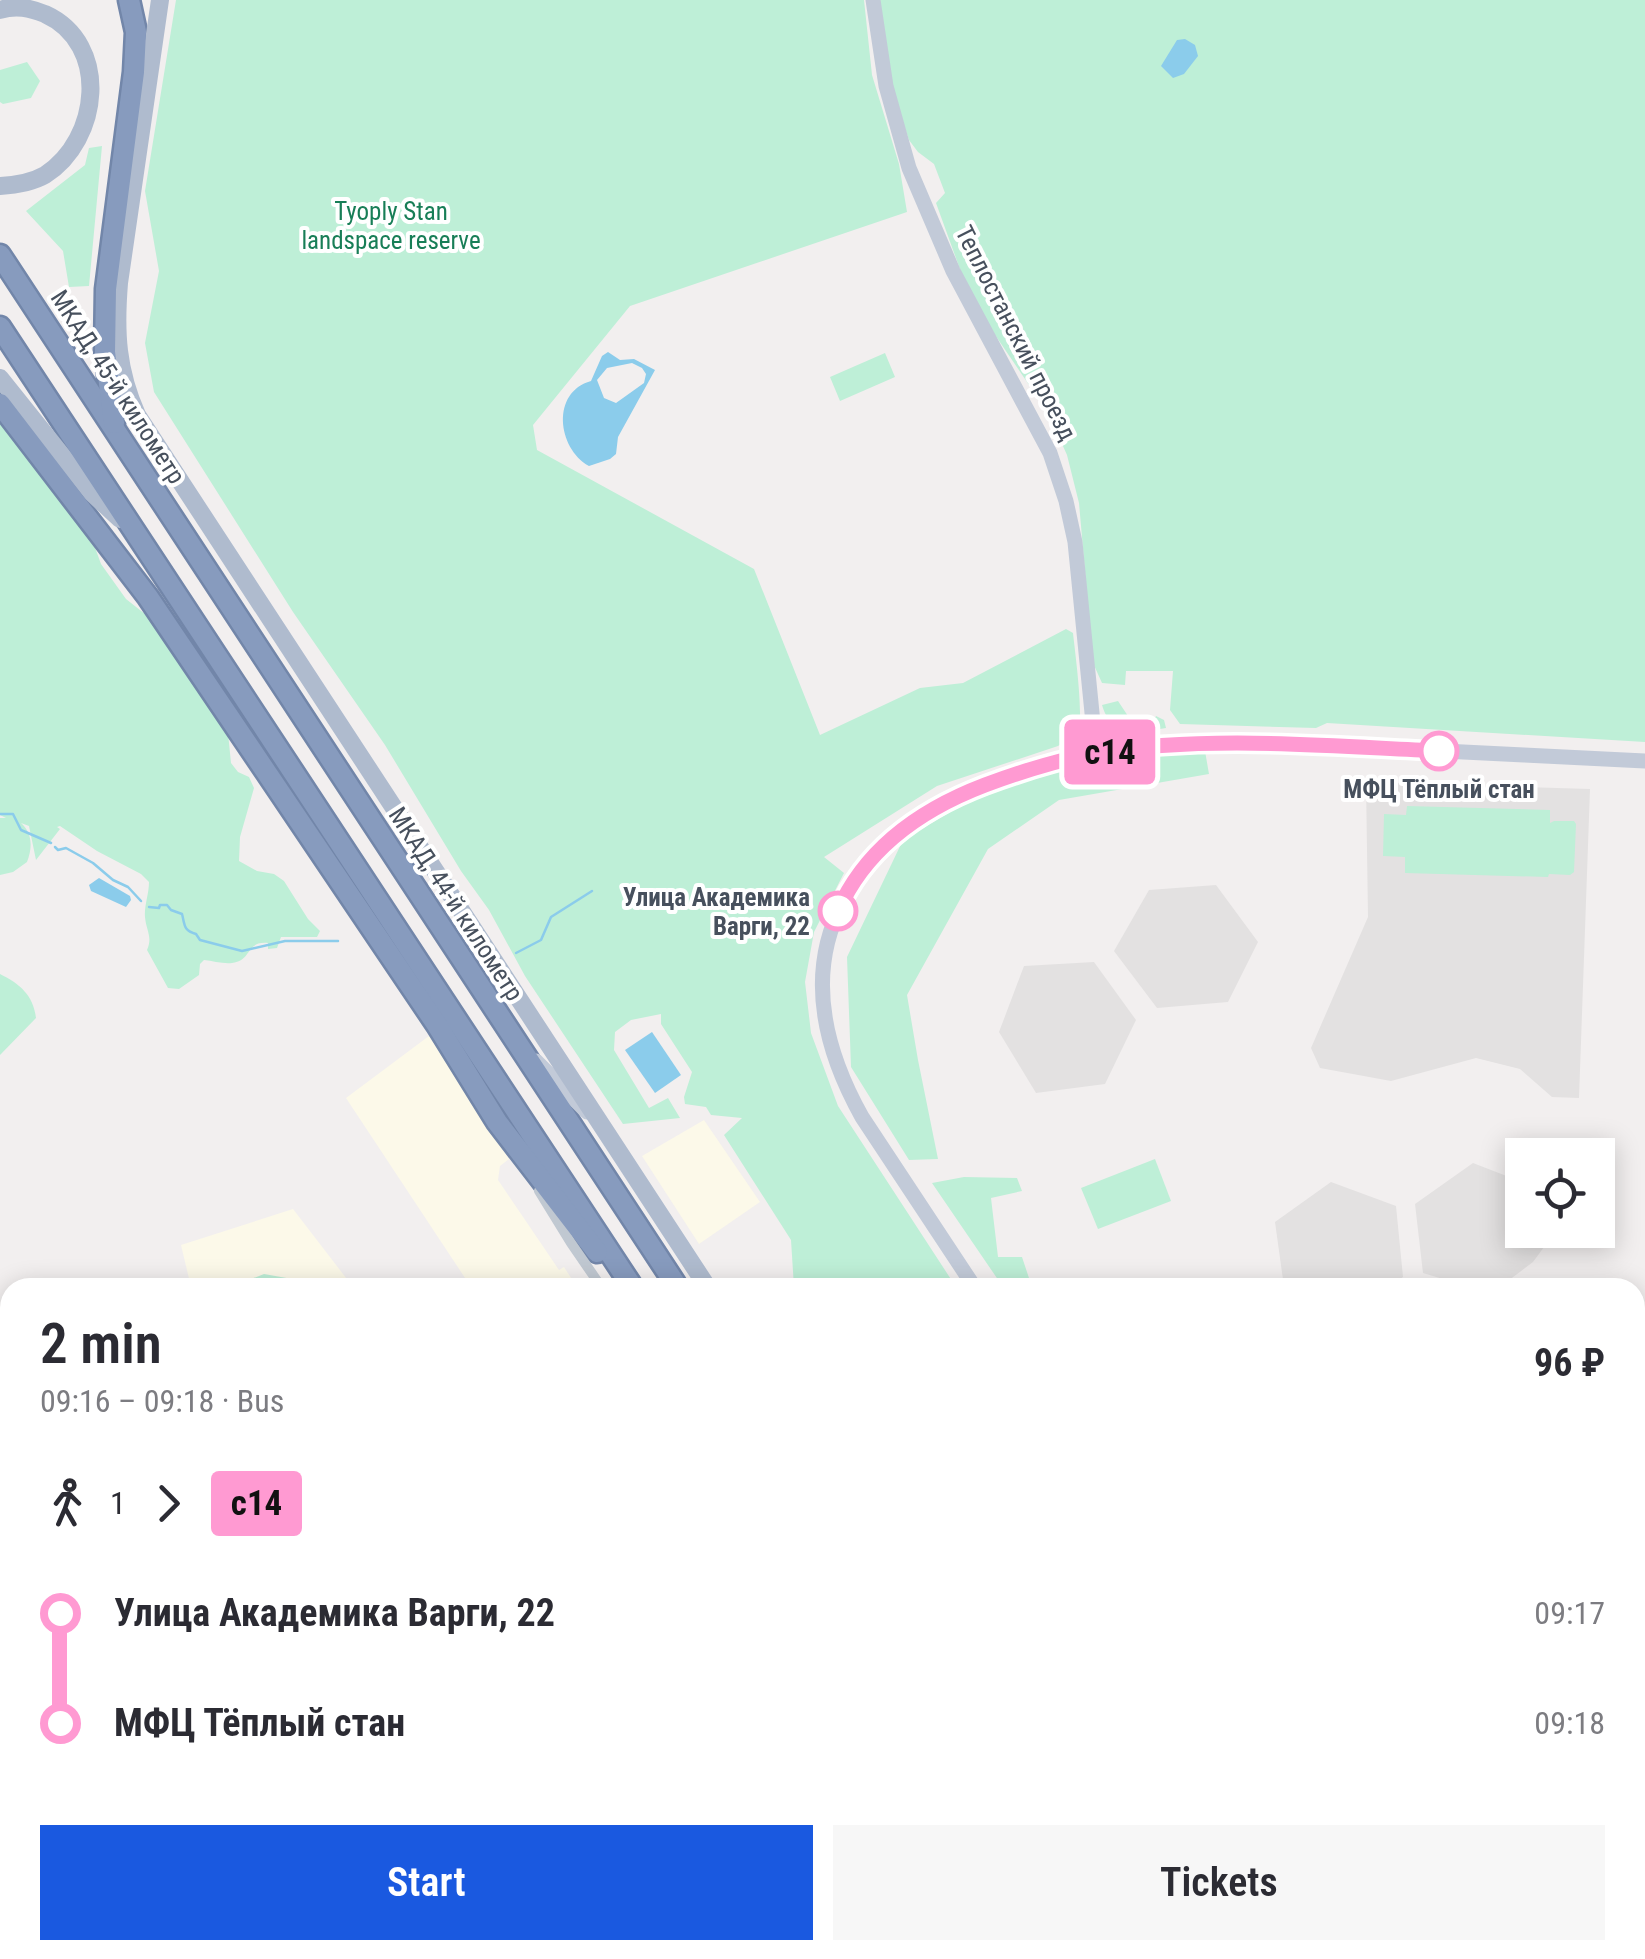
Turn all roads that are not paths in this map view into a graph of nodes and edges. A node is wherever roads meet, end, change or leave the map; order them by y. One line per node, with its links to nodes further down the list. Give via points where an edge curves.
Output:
1 (128, 0): 10 (highway, via 136,32 134,72 106,290 105,352)
2 (160, 0): 17 (main road, via 119,284 124,387)
3 (874, 0): 13 (street, Теплостанский проезд, via 886,86 909,168 953,270 1050,453 1066,502)
4 (1, 4): 5 (main road, via 32,8 69,30 92,80 80,135 58,163 34,180)
5 (0, 186)
6 (0, 255): 10 (highway, МКАД, 45-й километр)
7 (0, 327): 11 (highway)
8 (0, 378): 11 (main road, via 92,493)
9 (0, 404): 16 (highway, via 148,597)
10 (116, 430): 12 (highway, МКАД, 45-й километр)
11 (142, 540): 20 (highway)
12 (193, 547): 15 (highway, МКАД, 44-й километр)
13 (1096, 753): 14 (street, via 1267,744); 23 (street, via 998,780 934,808 892,836 855,880 826,940 821,996 843,1079)
14 (1645, 761)
15 (514, 1037): 17 (street); 21 (highway, МКАД, 44-й километр)
16 (497, 1122): 18 (street); 19 (highway)
17 (607, 1133): 22 (main road)
18 (595, 1278)
19 (621, 1278)
20 (623, 1278)
21 (671, 1278)
22 (701, 1278)
23 (968, 1278)

